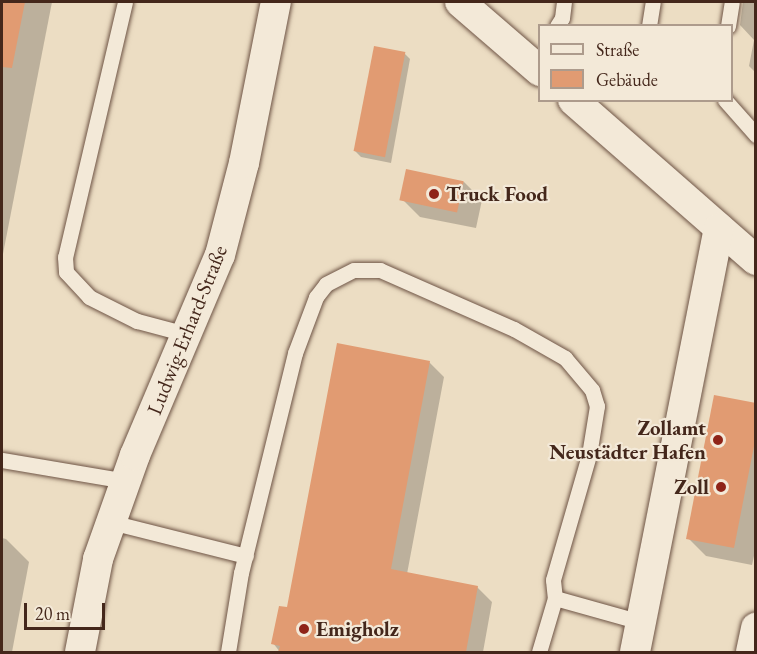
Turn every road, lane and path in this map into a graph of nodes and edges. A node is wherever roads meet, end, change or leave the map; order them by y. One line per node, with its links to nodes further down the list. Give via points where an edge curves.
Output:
1 (125, 2): 16 (lane, via 65,257 66,272 89,297 137,321)
2 (276, 2): 16 (street, Ludwig-Erhard-Straße, via 244,163 220,255)
3 (460, 2): 10 (street)
4 (564, 2): 7 (lane)
5 (653, 2): 8 (lane)
6 (732, 2): 9 (lane)
7 (558, 24)
8 (649, 24)
9 (728, 24)
10 (537, 63)
11 (575, 102): 14 (street)
12 (727, 102): 13 (lane)
13 (756, 135)
14 (719, 228): 15 (street); 22 (street)
15 (756, 260)
16 (186, 334): 18 (street, Ludwig-Erhard-Straße)
17 (2, 460): 18 (lane)
18 (126, 481): 19 (street, Ludwig-Erhard-Straße)
19 (111, 522): 20 (lane); 24 (street, Ludwig-Erhard-Straße, via 98,559)
20 (246, 556): 21 (lane, via 295,353 316,297 326,284 354,270 380,270 514,329 565,358 592,390 597,406 589,455 555,570); 25 (lane)
21 (555, 598): 22 (lane); 26 (lane)
22 (641, 622): 27 (street)
23 (756, 627): 28 (street)
24 (80, 652)
25 (228, 652)
26 (539, 652)
27 (635, 652)
28 (751, 652)

